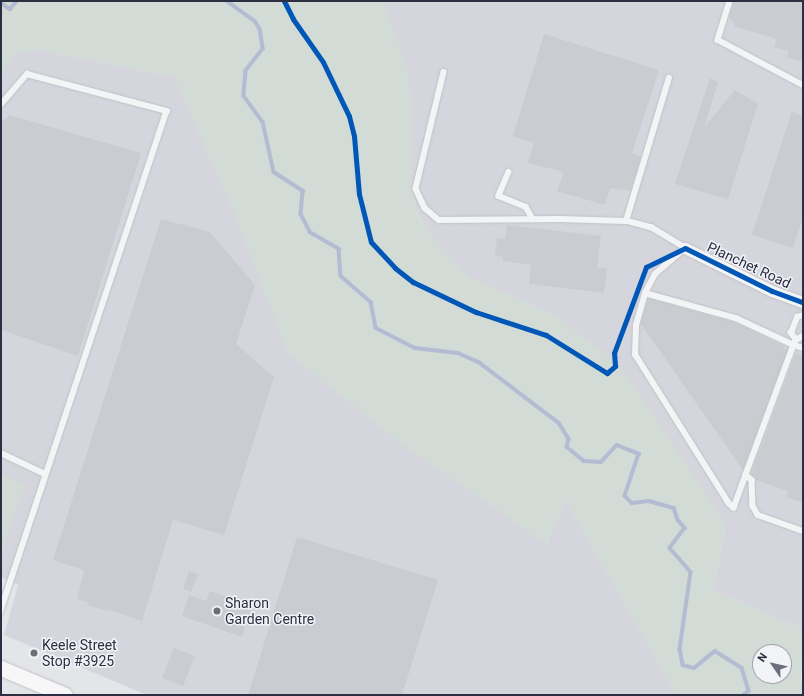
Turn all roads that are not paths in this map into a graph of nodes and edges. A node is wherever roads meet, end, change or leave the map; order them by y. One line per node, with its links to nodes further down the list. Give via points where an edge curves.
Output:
1 (730, 1): 4 (lane, via 718,40)
2 (444, 72): 7 (lane, via 416,189 424,208 439,220)
3 (669, 78): 8 (lane)
4 (803, 85)
5 (1, 104): 17 (lane, via 27,74 167,111)
6 (509, 172): 7 (lane, via 500,196 526,207)
7 (534, 219): 8 (lane)
8 (626, 221): 9 (lane, via 652,228)
9 (685, 248): 10 (lane, via 656,274); 11 (street, Planchet Road, via 758,284)
10 (645, 293): 14 (lane, via 736,318); 18 (lane, via 636,325 635,356 729,504 734,508)
11 (803, 302)
12 (803, 315): 14 (lane, via 797,317 791,333)
13 (803, 336): 14 (lane)
14 (795, 343): 15 (lane); 18 (lane)
15 (803, 348)
16 (1, 453): 17 (lane)
17 (45, 474): 20 (lane)
18 (746, 475): 19 (lane, via 752,480 753,506 758,515)
19 (803, 531)
20 (1, 611)
21 (1, 668): 22 (main road)
22 (65, 695)

